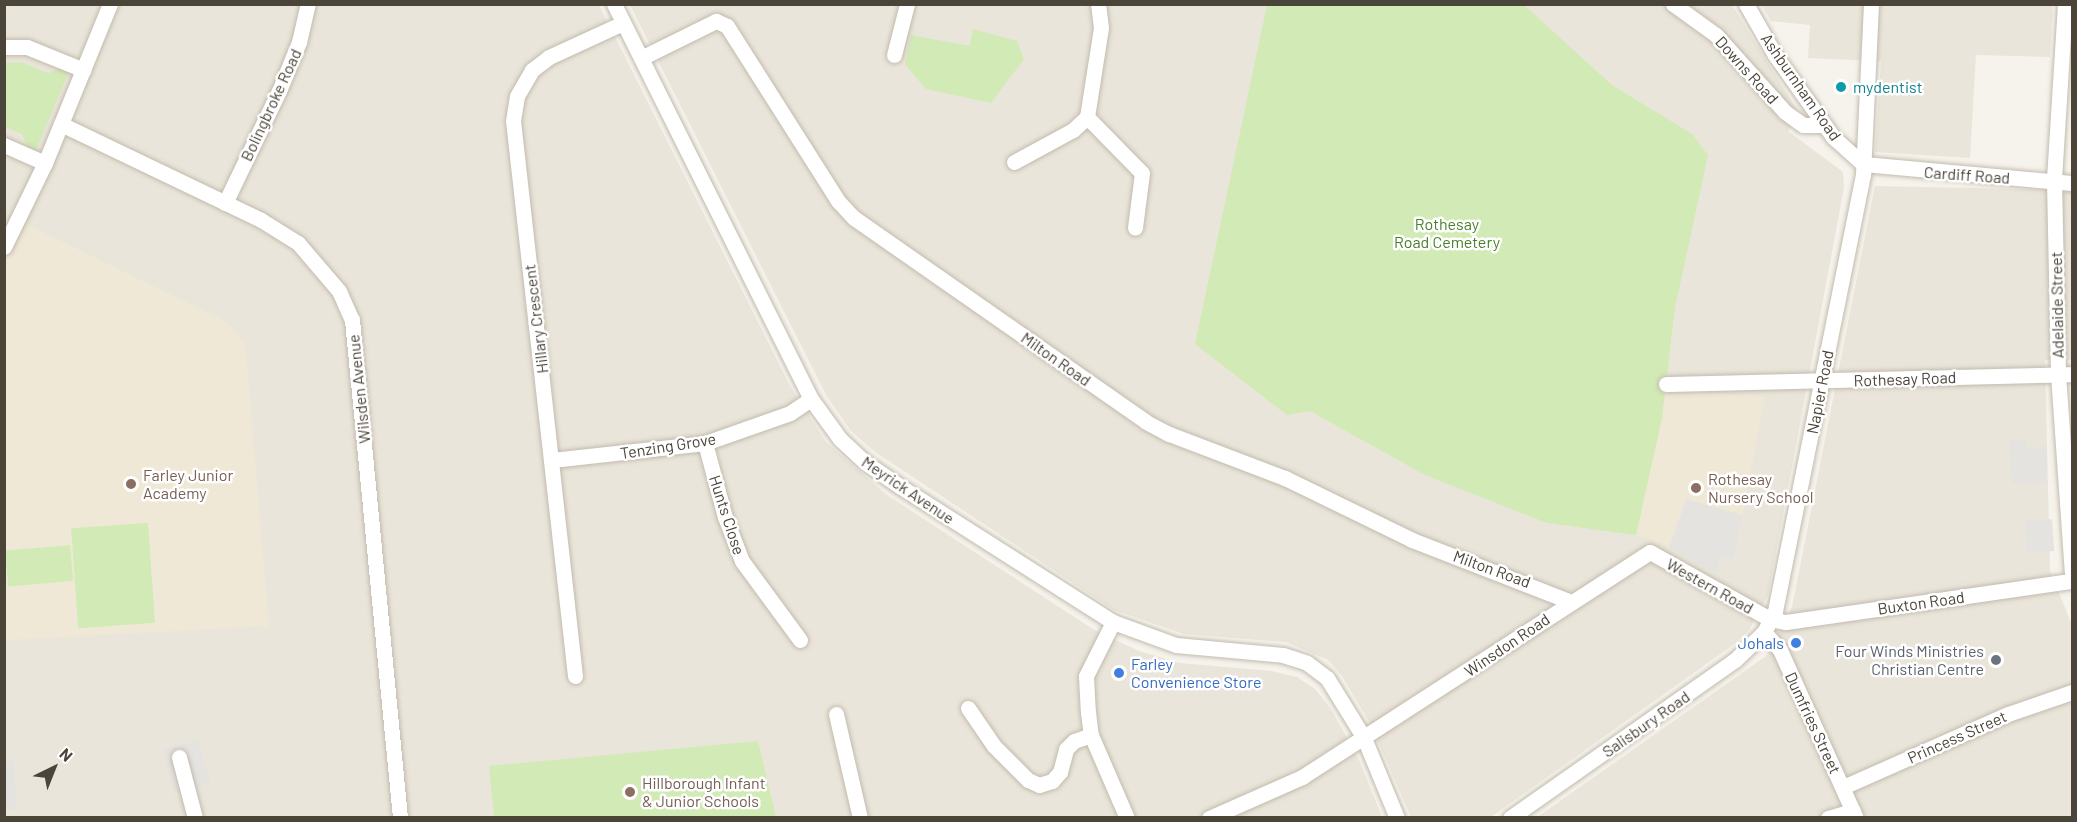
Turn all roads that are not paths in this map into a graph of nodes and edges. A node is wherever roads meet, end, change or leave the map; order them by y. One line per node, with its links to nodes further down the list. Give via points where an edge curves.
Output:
1 (110, 4): 14 (street)
2 (308, 4): 24 (street, Bolingbroke Road, via 299,42 279,91)
3 (614, 4): 10 (street, Meyrick Avenue)
4 (907, 4): 12 (street)
5 (1098, 4): 15 (street, via 1101,28)
6 (1673, 4): 17 (street, Downs Road, via 1716,35 1785,112 1803,125)
7 (1746, 4): 17 (street, Ashburnham Road, via 1775,55)
8 (1871, 4): 21 (street, Napier Road)
9 (2065, 4): 22 (street, Adelaide Street)
10 (623, 23): 13 (street, Meyrick Avenue); 32 (street, Hillary Crescent, via 549,57 532,70 517,96 513,121)
11 (4, 47): 14 (street, via 27,47)
12 (894, 56)
13 (641, 58): 30 (street, Meyrick Avenue); 36 (street, Milton Road, via 716,21 727,26 838,201 854,218 1146,422 1285,478 1412,540)
14 (84, 70): 16 (street)
15 (1087, 117): 19 (street, via 1074,130); 25 (street, via 1142,173)
16 (61, 124): 20 (street); 24 (street, Wilsden Avenue)
17 (1824, 125): 21 (street, Ashburnham Road)
18 (4, 145): 20 (street)
19 (1014, 162)
20 (45, 163): 26 (street)
21 (1863, 164): 22 (street, Cardiff Road); 28 (street, Napier Road)
22 (2054, 181): 23 (street, Cardiff Road); 27 (street, Adelaide Street)
23 (2073, 183)
24 (225, 203): 51 (street, Wilsden Avenue, via 298,243 339,291 352,320)
25 (1135, 228)
26 (4, 247)
27 (2065, 374): 28 (street, Rothesay Road); 34 (street, Adelaide Street)
28 (1822, 381): 29 (street, Rothesay Road); 38 (street, Napier Road, via 1777,603)
29 (1666, 384)
30 (812, 399): 31 (street, Tenzing Grove, via 790,413); 37 (street, Meyrick Avenue, via 840,439 866,463)
31 (705, 443): 32 (street, Tenzing Grove); 39 (street, Hunts Close, via 725,517 742,561)
32 (552, 460): 40 (street, Hillary Crescent)
33 (1650, 552): 36 (street, Winsdon Road); 38 (street, Western Road)
34 (2073, 572)
35 (2073, 581): 38 (street, Buxton Road)
36 (1571, 602): 45 (street, Winsdon Road)
37 (1113, 622): 44 (street, via 1086,676); 45 (street, Meyrick Avenue, via 1176,645 1283,655 1307,663 1328,678)
38 (1767, 625): 47 (street, Dumfries Street); 56 (street, Salisbury Road, via 1735,660)
39 (800, 640)
40 (575, 675)
41 (2073, 692): 47 (street, Princess Street, via 2008,714)
42 (968, 708): 44 (street, via 994,746 1028,780 1039,785 1052,781 1060,772 1066,749 1074,741)
43 (836, 714): 52 (street)
44 (1091, 735): 53 (street)
45 (1364, 738): 48 (street, Winsdon Road); 55 (street, Meyrick Avenue)
46 (179, 757): 50 (street)
47 (1843, 787): 49 (street, Dumfries Street)
48 (1246, 811): 54 (street, Winsdon Road)
49 (1855, 814): 57 (street)
50 (195, 818)
51 (400, 818)
52 (860, 818)
53 (1127, 818)
54 (1209, 818)
55 (1397, 818)
56 (1510, 818)
57 (1828, 818)

